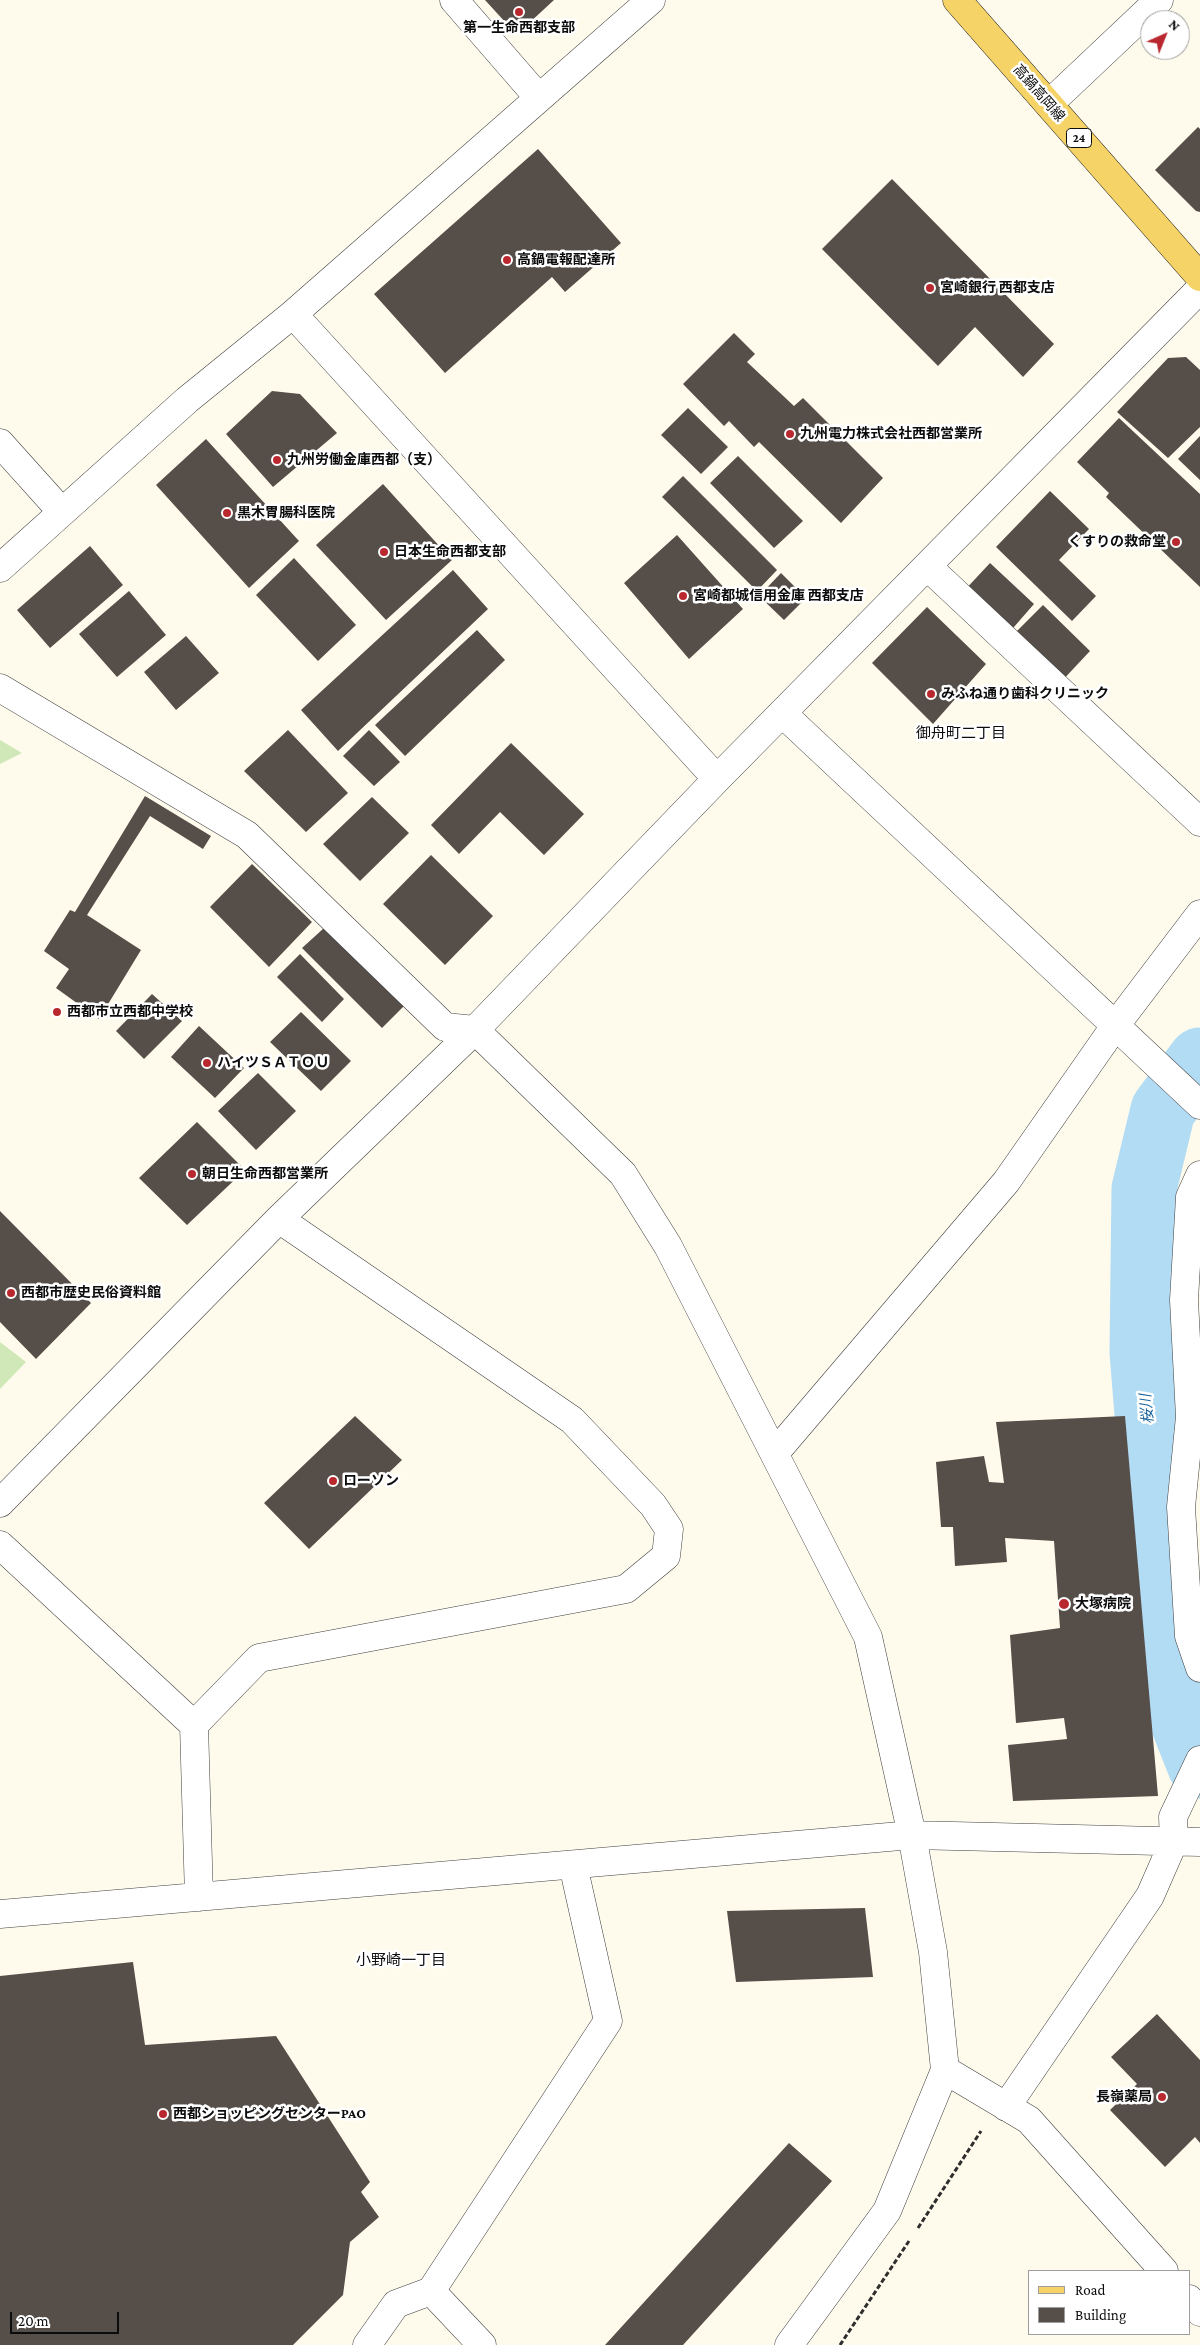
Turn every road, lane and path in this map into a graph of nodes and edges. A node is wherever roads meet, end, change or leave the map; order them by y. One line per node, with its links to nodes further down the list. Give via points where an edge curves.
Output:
1 (454, 0): 5 (street)
2 (651, 0): 5 (street)
3 (957, 0): 6 (main road, 高鍋高岡線 / 24)
4 (1159, 0): 6 (street)
5 (539, 98): 9 (street)
6 (1049, 104): 7 (main road, 高鍋高岡線 / 24)
7 (1200, 277)
8 (1200, 289): 12 (street)
9 (292, 314): 11 (street, via 187,400); 16 (street)
10 (0, 443): 11 (street)
11 (62, 512): 13 (street)
12 (927, 566): 15 (street); 17 (street)
13 (0, 568)
14 (0, 688): 19 (street, via 247,836 445,1027)
15 (782, 713): 16 (street); 20 (street)
16 (717, 779): 19 (street)
17 (1200, 822)
18 (1200, 914): 20 (street)
19 (475, 1030): 23 (street); 24 (street, via 622,1174 668,1246)
20 (1121, 1031): 21 (street); 24 (street, via 1006,1182)
21 (1200, 1105)
22 (1200, 1175): 27 (street, via 1190,1197 1184,1300 1190,1417 1181,1506 1189,1636)
23 (279, 1219): 25 (street); 28 (street, via 572,1420 653,1505 669,1528 666,1556 626,1589 259,1658)
24 (775, 1453): 30 (street, via 868,1637)
25 (0, 1503)
26 (0, 1545): 28 (street)
27 (1200, 1668)
28 (194, 1726): 33 (street)
29 (1200, 1760): 31 (street)
30 (912, 1835): 31 (street); 32 (street); 35 (street, via 933,1952)
31 (1189, 1836): 36 (street)
32 (573, 1865): 33 (street); 38 (street, via 608,2021)
33 (198, 1897): 34 (street)
34 (0, 1914)
35 (945, 2070): 36 (street); 43 (street, via 887,2211)
36 (1006, 2107): 37 (street, via 1028,2120)
37 (1163, 2270)
38 (431, 2291): 41 (street, via 396,2304); 42 (street)
39 (1190, 2301): 40 (street)
40 (1200, 2312)
41 (367, 2345)
42 (482, 2345)
43 (789, 2345)

